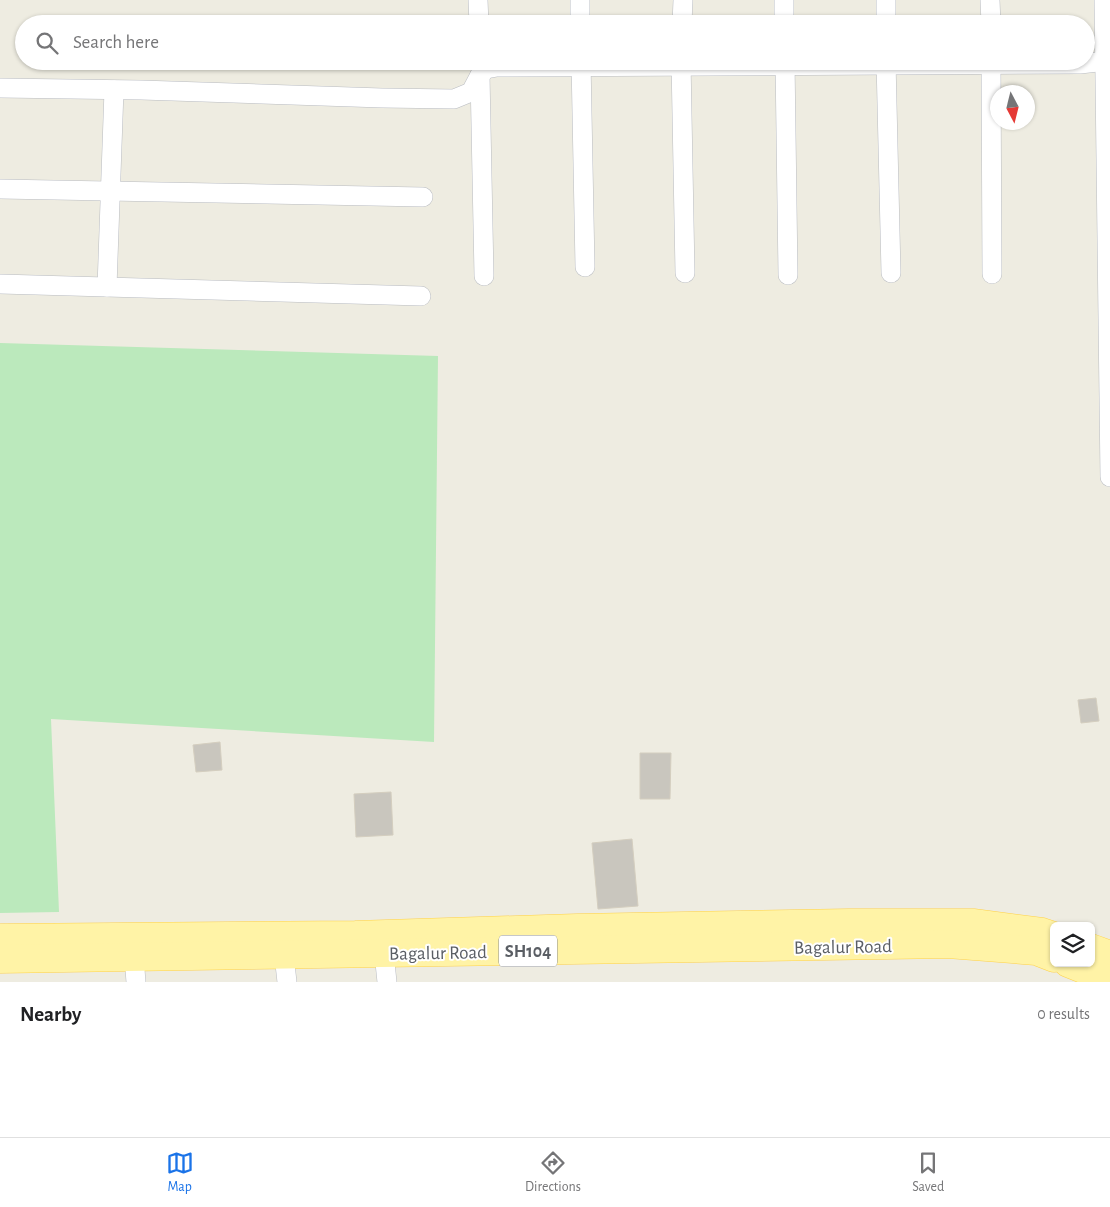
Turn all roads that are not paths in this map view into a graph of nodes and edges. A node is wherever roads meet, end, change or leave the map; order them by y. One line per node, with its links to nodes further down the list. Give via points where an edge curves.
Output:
1 (478, 0): 8 (street)
2 (580, 0): 9 (street)
3 (683, 0): 10 (street)
4 (784, 0): 11 (street)
5 (886, 0): 12 (street)
6 (990, 0): 13 (street)
7 (1104, 0): 14 (street)
8 (479, 15)
9 (580, 15)
10 (682, 15)
11 (784, 15)
12 (886, 15)
13 (991, 15)
14 (1106, 61): 15 (street); 37 (street)
15 (1095, 62)
16 (479, 70): 24 (street, via 471,92 454,99)
17 (480, 70): 33 (street)
18 (581, 70): 28 (street)
19 (681, 70): 29 (street)
20 (785, 70): 32 (street)
21 (886, 70): 30 (street)
22 (991, 70): 31 (street)
23 (0, 88): 24 (street)
24 (114, 90): 26 (street)
25 (0, 189): 26 (street)
26 (110, 191): 27 (street); 35 (street)
27 (423, 197)
28 (585, 267)
29 (685, 273)
30 (891, 273)
31 (992, 274)
32 (788, 275)
33 (484, 276)
34 (0, 284): 35 (street)
35 (107, 287): 36 (street)
36 (421, 296)
37 (1110, 476)
38 (1050, 935): 40 (main road, Bagalur Road / SH104, via 973,923 849,923 577,928)
39 (0, 938): 40 (main road, Bagalur Road / SH104)
40 (82, 947): 44 (main road, Bagalur Road / SH104); 45 (main road, Bagalur Road / SH104)
41 (384, 953): 42 (main road, Bagalur Road / SH104); 43 (main road, Bagalur Road / SH104, via 948,944 1036,951); 47 (street)
42 (284, 955): 45 (main road, Bagalur Road / SH104); 46 (street)
43 (1050, 956)
44 (0, 958)
45 (135, 969)
46 (287, 982)
47 (387, 982)

